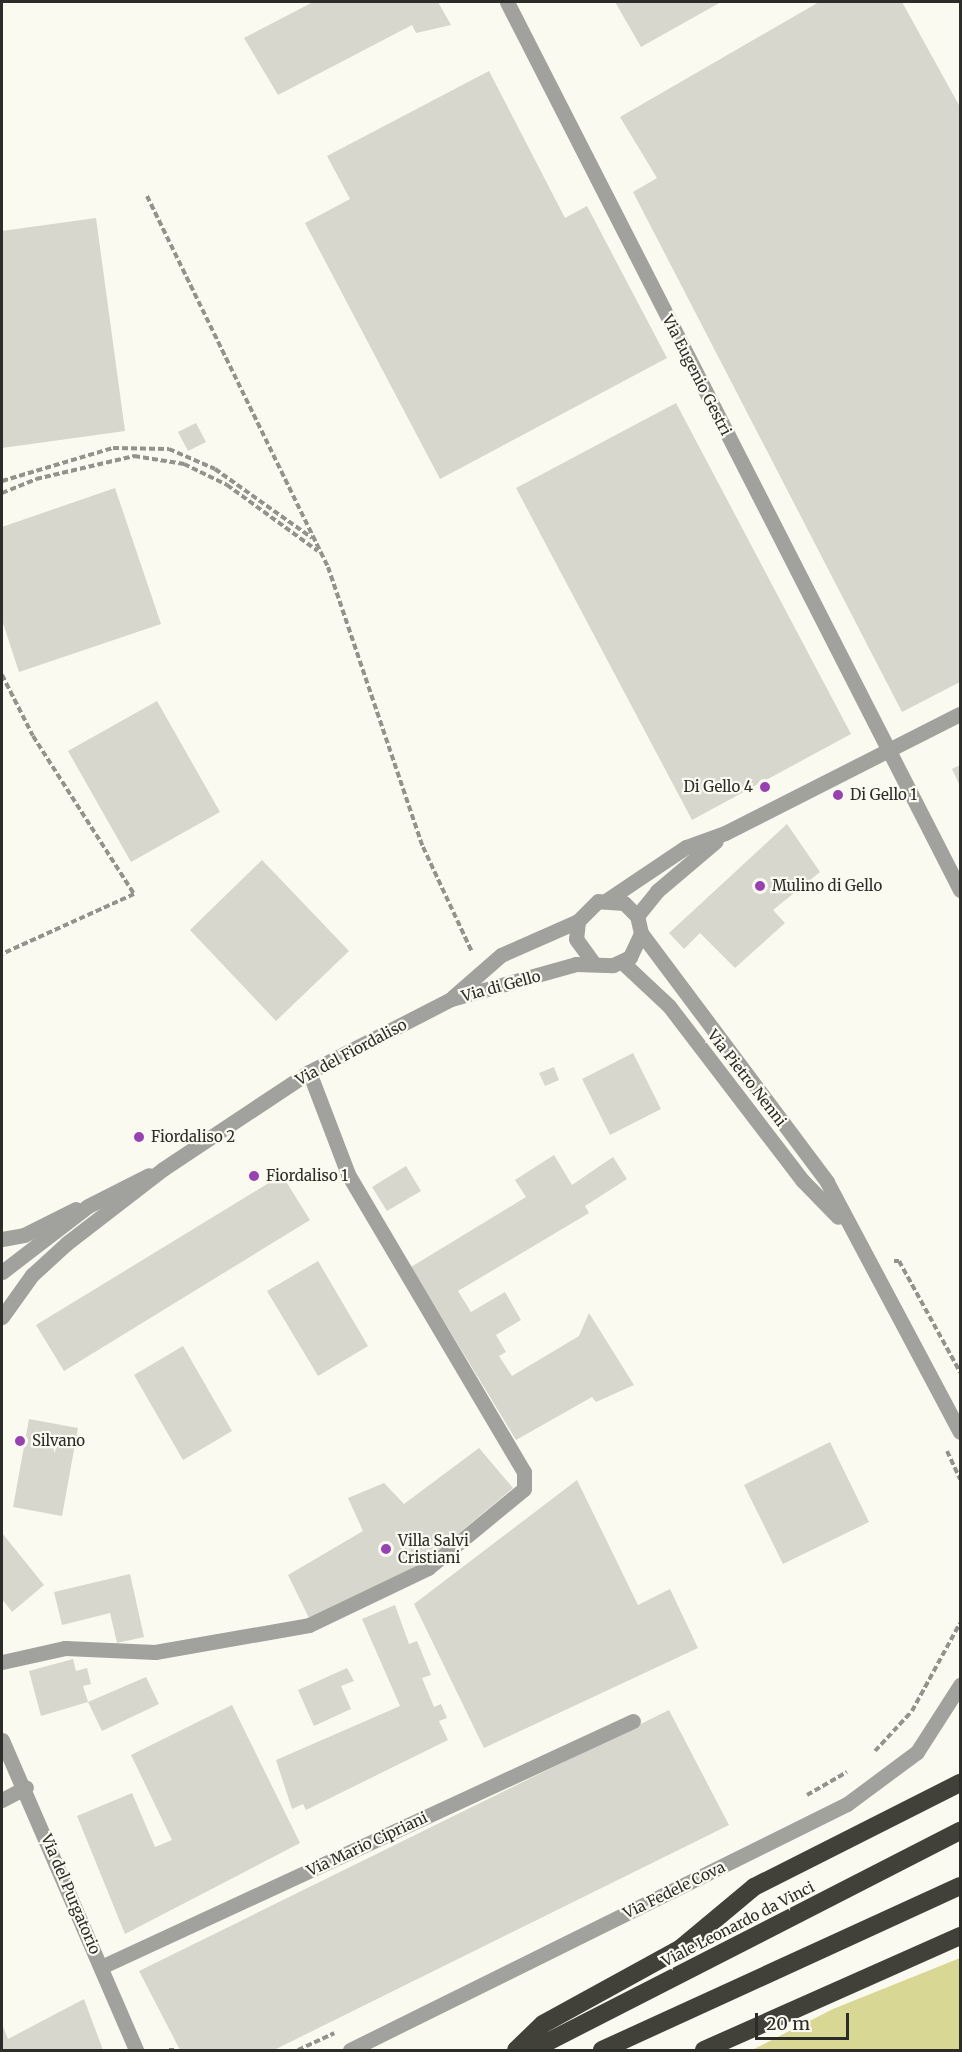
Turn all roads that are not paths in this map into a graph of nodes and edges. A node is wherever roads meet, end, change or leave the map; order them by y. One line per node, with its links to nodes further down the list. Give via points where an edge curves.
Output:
1 (507, 2): 3 (street, Via Eugenio Gestri)
2 (960, 714): 3 (street)
3 (888, 749): 4 (street); 5 (street, Via Eugenio Gestri)
4 (725, 833): 6 (street, via 686,847); 7 (street, via 657,891)
5 (960, 890)
6 (607, 900): 7 (street, via 624,903); 8 (street, via 589,906)
7 (637, 916): 9 (street)
8 (578, 921): 10 (street, via 576,939); 12 (street, Via di Gello, via 501,955)
9 (641, 933): 11 (street, via 636,950); 16 (street, Via Pietro Nenni, via 817,1168)
10 (593, 962): 11 (street); 12 (street, Via di Gello)
11 (622, 962): 16 (street, Via Pietro Nenni, via 669,1006 803,1181)
12 (451, 999): 13 (street, Via del Fiordaliso)
13 (309, 1072): 14 (street, Via del Fiordaliso); 21 (street, via 348,1174 524,1473 524,1489 428,1568 309,1625 155,1652 64,1648)
14 (163, 1169): 15 (street, Via del Fiordaliso); 19 (street, Via del Fiordaliso, via 46,1260)
15 (88, 1206): 17 (street, via 24,1235); 18 (street, Via del Fiordaliso)
16 (847, 1225): 20 (street, Via Pietro Nenni, via 874,1266)
17 (2, 1239)
18 (2, 1272)
19 (2, 1317)
20 (960, 1432)
21 (2, 1662)
22 (960, 1685): 33 (street, Via Fedele Cova, via 917,1752 847,1804)
23 (633, 1721): 31 (street, Via Mario Cipriani)
24 (2, 1740): 26 (street, Via del Purgatorio)
25 (960, 1784): 34 (highway, via 754,1887 681,1948 543,2024)
26 (26, 1787): 27 (street); 31 (street, Via del Purgatorio)
27 (2, 1800)
28 (960, 1830): 35 (highway, Viale Leonardo da Vinci)
29 (960, 1886): 36 (highway)
30 (960, 1936): 37 (highway)
31 (101, 1967): 32 (street, Via del Purgatorio)
32 (136, 2050)
33 (350, 2050)
34 (516, 2050)
35 (532, 2050)
36 (602, 2050)
37 (704, 2050)

